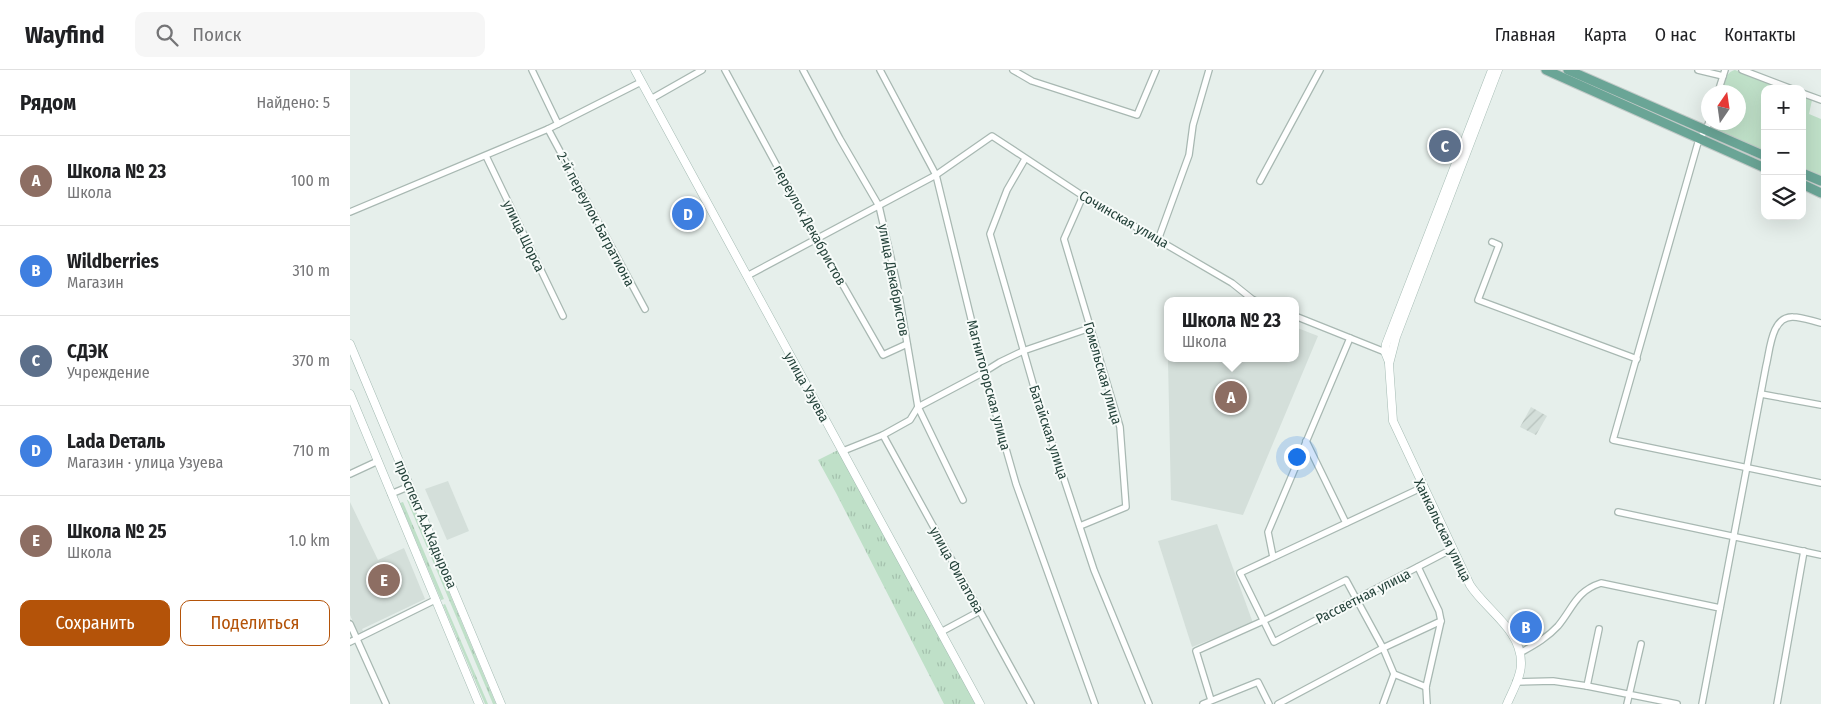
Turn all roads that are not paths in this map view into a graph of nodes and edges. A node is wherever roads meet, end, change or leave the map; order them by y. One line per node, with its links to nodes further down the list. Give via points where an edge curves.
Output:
1 (532, 70): 25 (street)
2 (635, 70): 18 (street, улица Узуева)
3 (702, 70): 22 (street)
4 (725, 70): 43 (street, переулок Декабристов)
5 (803, 70): 41 (street, улица Декабристов)
6 (880, 70): 34 (street, Магнитогорская улица)
7 (1014, 70): 8 (street, via 1032,81 1137,115)
8 (1156, 70)
9 (1209, 70): 44 (street, via 1192,125 1190,155)
10 (1320, 70): 36 (street)
11 (1492, 70): 57 (street)
12 (1498, 70): 59 (street, Ханкальская улица, via 1396,337)
13 (1546, 70): 29 (main road)
14 (1568, 70): 24 (main road)
15 (1698, 70): 17 (street)
16 (1742, 70): 20 (street)
17 (1724, 73): 19 (street)
18 (641, 82): 22 (street, улица Узуева); 25 (street)
19 (1720, 85)
20 (1781, 85)
21 (1806, 94): 23 (street)
22 (651, 99): 46 (street, улица Узуева)
23 (1821, 100)
24 (1701, 123)
25 (558, 124): 26 (street)
26 (548, 129): 31 (street); 48 (street, 2-й переулок Багратиона)
27 (1705, 130): 29 (street)
28 (1716, 130): 30 (main road)
29 (1699, 139): 33 (main road); 58 (street)
30 (1761, 154)
31 (486, 156): 42 (street); 49 (street, улица Щорса)
32 (1025, 159): 34 (street, Сочинская улица, via 992,136); 40 (street, Сочинская улица); 56 (street, Батайская улица, via 1007,190 990,234)
33 (1761, 166)
34 (936, 174): 41 (street); 60 (street, Магнитогорская улица)
35 (1806, 175): 37 (main road)
36 (1260, 180)
37 (1821, 181)
38 (1806, 186): 39 (main road)
39 (1821, 193)
40 (1084, 196): 44 (street, Сочинская улица); 52 (street, Гомельская улица, via 1064,239)
41 (879, 206): 43 (street); 55 (street, улица Декабристов)
42 (350, 212)
43 (816, 238): 46 (street); 55 (street, переулок Декабристов, via 883,355)
44 (1158, 240): 47 (street, Сочинская улица, via 1232,283)
45 (1492, 242): 58 (street, via 1499,245 1478,300)
46 (747, 276): 67 (street, улица Узуева)
47 (1250, 297)
48 (645, 309)
49 (563, 316)
50 (1299, 318): 53 (street)
51 (1821, 323): 62 (street, via 1791,316 1775,328)
52 (1090, 328): 56 (street); 78 (street, Гомельская улица, via 1120,427 1126,507)
53 (1350, 338): 57 (street); 66 (street)
54 (350, 344): 72 (street, проспект А.А.Кадырова)
55 (907, 344): 64 (street, улица Декабристов)
56 (1024, 351): 60 (street); 78 (street, Батайская улица)
57 (1385, 352): 59 (street, Ханкальская улица)
58 (1636, 359): 69 (street, via 1612,440)
59 (1389, 364): 73 (street, Ханкальская улица, via 1392,421)
60 (984, 372): 64 (street); 110 (street, Магнитогорская улица, via 1016,484)
61 (350, 394): 68 (street, проспект А.А.Кадырова)
62 (1761, 394): 63 (street); 69 (street)
63 (1821, 405)
64 (918, 407): 65 (street, via 910,420); 75 (street, улица Декабристов)
65 (883, 435): 67 (street); 88 (street, улица Филатова)
66 (1306, 441): 77 (street); 83 (street, via 1268,532)
67 (843, 451): 93 (street, улица Узуева)
68 (378, 461): 70 (street); 74 (street, проспект А.А.Кадырова)
69 (1747, 469): 71 (street); 79 (street)
70 (350, 474)
71 (1821, 483)
72 (410, 486): 74 (street); 107 (street, проспект А.А.Кадырова)
73 (1423, 487): 77 (street); 80 (street, Ханкальская улица)
74 (391, 494): 85 (street, проспект А.А.Кадырова)
75 (963, 500)
76 (1618, 512): 79 (street)
77 (1346, 523): 83 (street)
78 (1080, 526): 111 (street, Батайская улица, via 1094,570)
79 (1734, 536): 81 (street); 87 (street)
80 (1452, 549): 84 (street, Рассветная улица); 98 (street, Ханкальская улица, via 1477,596 1514,637)
81 (1804, 551): 82 (street); 121 (street)
82 (1821, 555)
83 (1273, 558): 89 (street, via 1240,573)
84 (1418, 567): 86 (street, Рассветная улица); 90 (street)
85 (434, 600): 94 (street); 106 (street, проспект А.А.Кадырова)
86 (1356, 600): 89 (street, Рассветная улица, via 1346,580); 89 (street, Рассветная улица, via 1274,642); 97 (street)
87 (1720, 608): 98 (street, via 1601,583 1591,586 1579,596 1544,639); 120 (street)
88 (980, 611): 93 (street); 109 (street, улица Филатова)
89 (1263, 621): 104 (street, Рассветная улица, via 1196,651)
90 (1441, 621): 97 (street); 102 (street)
91 (350, 624): 94 (street)
92 (1599, 629): 101 (street)
93 (941, 632): 108 (street, улица Узуева)
94 (356, 639): 95 (street); 105 (street)
95 (350, 642)
96 (1641, 644): 103 (street)
97 (1383, 648): 99 (street); 114 (street)
98 (1520, 653): 100 (street, via 1521,665)
99 (1394, 674): 102 (street); 115 (street)
100 (1516, 682): 101 (street); 117 (street)
101 (1587, 686): 103 (street)
102 (1426, 687): 116 (street)
103 (1629, 694): 118 (street); 119 (street)
104 (1211, 700): 112 (street); 113 (street, via 1258,682)
105 (386, 704)
106 (479, 704)
107 (501, 704)
108 (980, 704)
109 (1031, 704)
110 (1095, 704)
111 (1149, 704)
112 (1203, 704)
113 (1269, 704)
114 (1278, 704)
115 (1383, 704)
116 (1427, 704)
117 (1507, 704)
118 (1627, 704)
119 (1677, 704)
120 (1702, 704)
121 (1777, 704)

